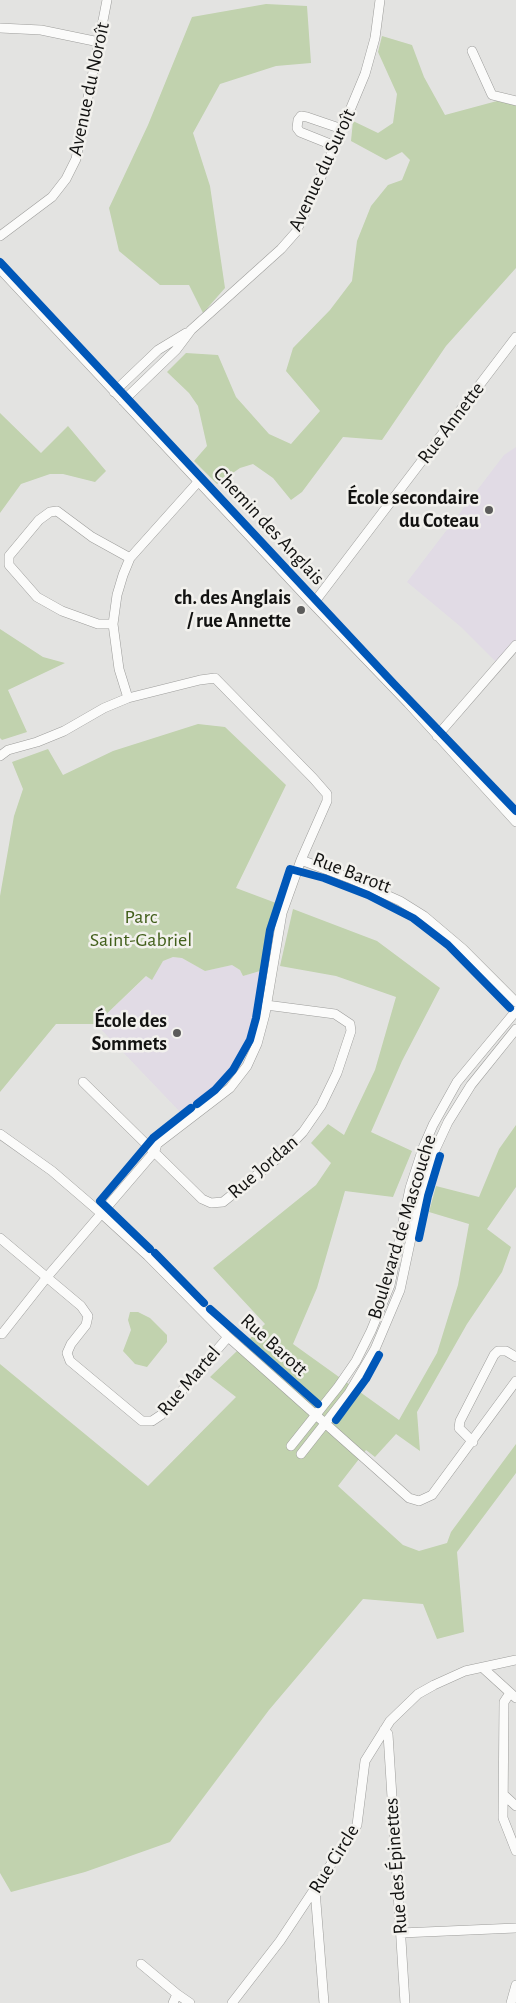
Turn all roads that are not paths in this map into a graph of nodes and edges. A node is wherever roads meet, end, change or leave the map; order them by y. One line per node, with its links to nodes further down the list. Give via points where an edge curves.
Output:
1 (107, 0): 4 (street, Avenue du Noroît)
2 (380, 0): 7 (street, Avenue du Suroît, via 373,47)
3 (0, 28): 4 (street, via 42,30)
4 (99, 42): 9 (street, Avenue du Noroît, via 81,140 66,179 52,197)
5 (472, 51): 6 (street, via 492,95)
6 (516, 101)
7 (342, 128): 8 (street, Avenue du Suroît); 8 (street, via 307,116 298,120 300,132)
8 (335, 146): 11 (street, Avenue du Suroît, via 296,232)
9 (0, 236)
10 (0, 269): 13 (street, Chemin des Anglais)
11 (191, 330): 13 (street, Avenue du Suroît, via 158,350); 14 (street, Avenue du Suroît, via 176,350)
12 (516, 337): 17 (street, Rue Annette)
13 (114, 392): 14 (street, Chemin des Anglais)
14 (122, 401): 15 (street, Chemin des Anglais)
15 (198, 482): 16 (street); 17 (street, Chemin des Anglais)
16 (130, 558): 18 (street, via 117,595); 18 (street, via 58,511 50,512 39,520 9,556 9,565 37,597 62,611 98,624)
17 (312, 604): 21 (street, Chemin des Anglais)
18 (113, 624): 20 (street)
19 (516, 645): 21 (street)
20 (128, 698): 22 (street, via 64,730 8,750); 24 (street, via 200,680 215,678 223,684 327,794 322,816)
21 (437, 736): 23 (street, Chemin des Anglais)
22 (0, 756)
23 (516, 822)
24 (301, 860): 25 (street, Rue Barott, via 400,901 424,916 463,949); 26 (street, via 282,913)
25 (516, 1002)
26 (266, 1005): 31 (street, via 257,1044 240,1076 217,1099 162,1140); 31 (street, Rue Jordan, via 335,1014 350,1024 351,1031 337,1073 321,1106 303,1132 278,1158 223,1202 211,1203 202,1199)
27 (516, 1010): 39 (street, Boulevard de Mascouche, via 457,1082 429,1134 410,1188 390,1285 356,1361)
28 (516, 1029): 40 (street, Boulevard de Mascouche, via 471,1085 441,1135 422,1189 395,1304 361,1374)
29 (83, 1082): 31 (street)
30 (0, 1134): 32 (street, Rue Barott, via 52,1171)
31 (155, 1151): 32 (street)
32 (102, 1214): 34 (street); 36 (street, Rue Barott)
33 (0, 1238): 34 (street, Rue Martel)
34 (47, 1277): 35 (street); 36 (street, Rue Martel, via 82,1306 88,1316 86,1325 67,1353 70,1361 142,1421 152,1421 161,1415)
35 (2, 1334)
36 (228, 1336): 39 (street, Rue Barott)
37 (516, 1357): 41 (street, via 506,1351 498,1351 494,1355 460,1420 459,1428)
38 (516, 1381): 41 (street, Rue Barott)
39 (317, 1414): 40 (street, Rue Barott); 42 (street, Boulevard de Mascouche)
40 (327, 1422): 41 (street, Rue Barott, via 409,1498 419,1501 432,1495); 43 (street, Boulevard de Mascouche)
41 (473, 1442)
42 (291, 1446)
43 (301, 1454)
44 (516, 1660): 45 (street, Rue Circle)
45 (483, 1668): 46 (street); 47 (street, Rue Circle, via 465,1671 418,1694 400,1709)
46 (513, 1695): 48 (street, via 504,1702)
47 (384, 1730): 51 (street, Rue Circle, via 364,1761 357,1825); 53 (street, Rue des Épinettes, via 388,1734)
48 (504, 1796): 49 (street); 50 (street, via 503,1818)
49 (516, 1806)
50 (516, 1851)
51 (315, 1890): 57 (street, Rue Circle); 61 (street)
52 (516, 1928): 53 (street)
53 (401, 1933): 62 (street, Rue des Épinettes)
54 (141, 1964): 56 (street)
55 (516, 1985): 63 (street)
56 (177, 1994): 58 (street); 59 (street)
57 (242, 1998): 60 (street, Rue Circle)
58 (173, 2003)
59 (190, 2003)
60 (232, 2003)
61 (324, 2003)
62 (405, 2003)
63 (511, 2003)

